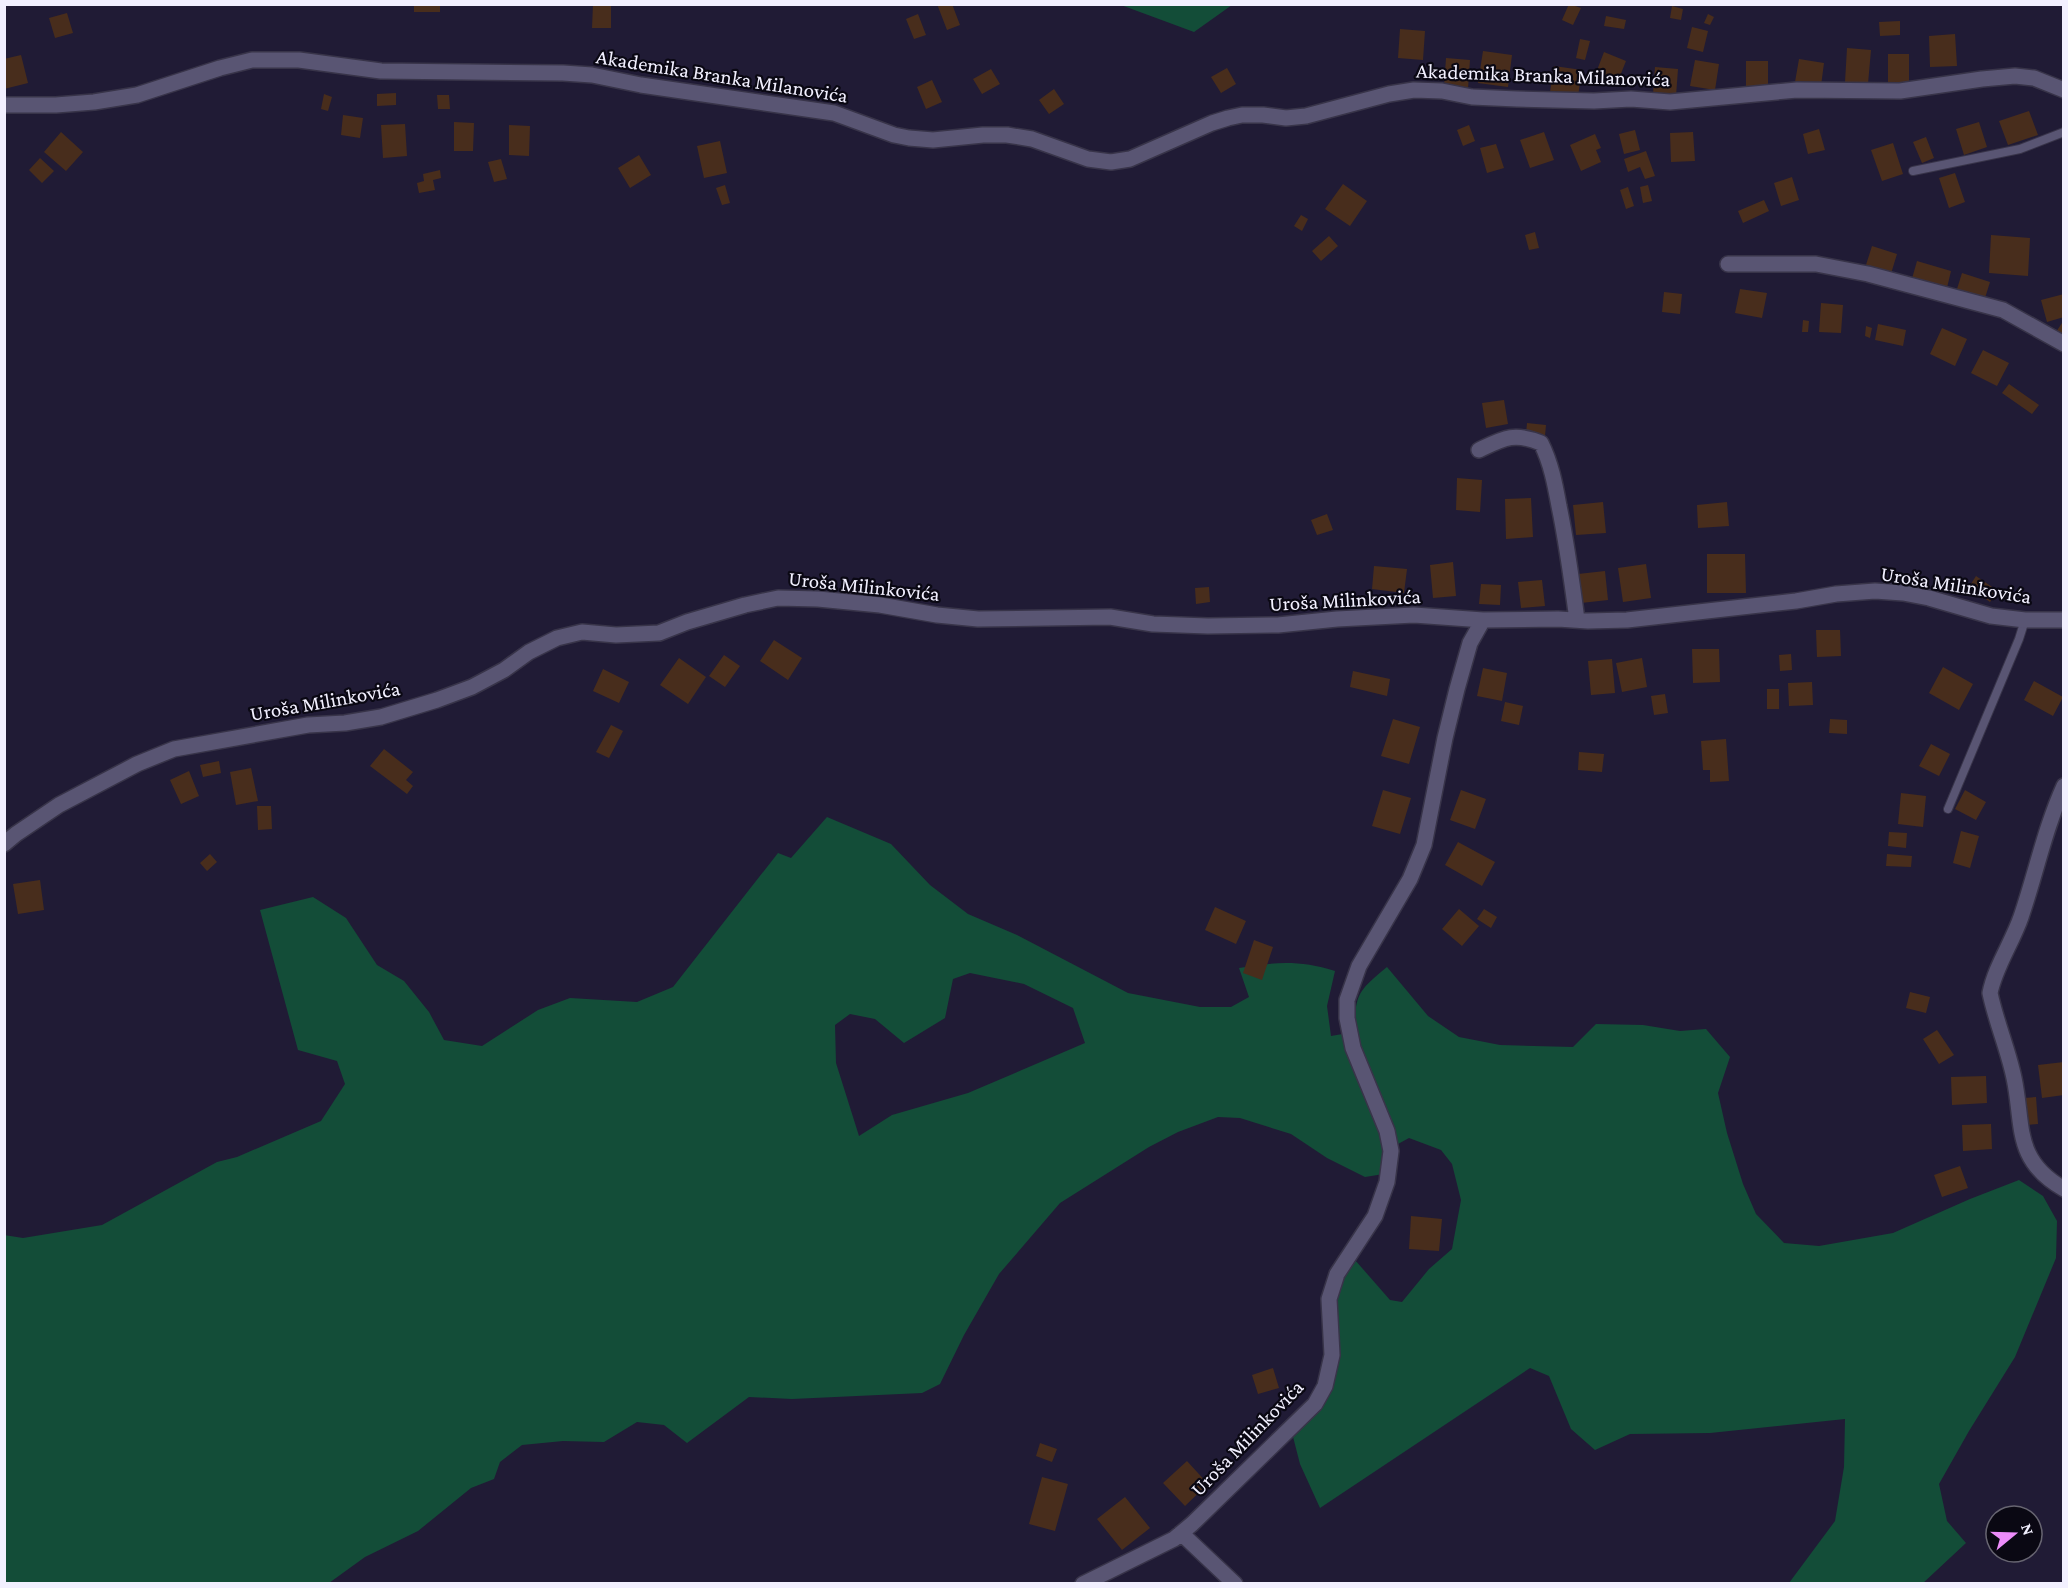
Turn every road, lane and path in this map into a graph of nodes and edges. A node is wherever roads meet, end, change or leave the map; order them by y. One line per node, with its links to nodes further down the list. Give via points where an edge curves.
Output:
1 (2064, 90): 2 (street, Akademika Branka Milanovića, via 2034,78 2015,76 1900,91 1797,90 1670,102 1472,97 1414,90 1306,116 1228,118 1130,159 1111,162 1088,159 1016,136 933,141 909,138 834,113 563,73 381,71 299,60 252,60 137,95 56,105)
2 (4, 105)
3 (2064, 132): 4 (lane, via 2020,149)
4 (1913, 171)
5 (1728, 264): 6 (street, via 1816,264 1868,274 2003,310)
6 (2064, 345)
7 (1479, 450): 9 (street, via 1506,438 1527,437 1541,443 1566,538)
8 (1483, 620): 9 (street, Uroša Milinkovića); 14 (street, Uroša Milinkovića, via 1414,615 1208,626 1153,624 1110,617 978,619 818,598 778,598 659,633 582,632 557,638 472,687 381,717 308,725 174,749 59,805); 16 (street, Uroša Milinkovića, via 1470,643 1457,689 1424,845 1410,879 1359,966 1347,1000 1353,1048 1387,1131 1391,1151 1387,1182 1375,1216 1337,1274 1329,1299 1332,1355 1325,1386 1315,1404)
9 (1577, 620): 10 (street, Uroša Milinkovića, via 1627,621 1875,591 1929,598 1991,616)
10 (2025, 620): 11 (street, Uroša Milinkovića); 13 (lane)
11 (2064, 620)
12 (2064, 786): 15 (street, via 2021,917 1990,993 2014,1079 2023,1143 2040,1173)
13 (1948, 809)
14 (4, 844)
15 (2064, 1189)
16 (1181, 1533): 17 (street, Uroša Milinkovića); 18 (street)
17 (1083, 1584)
18 (1235, 1584)

